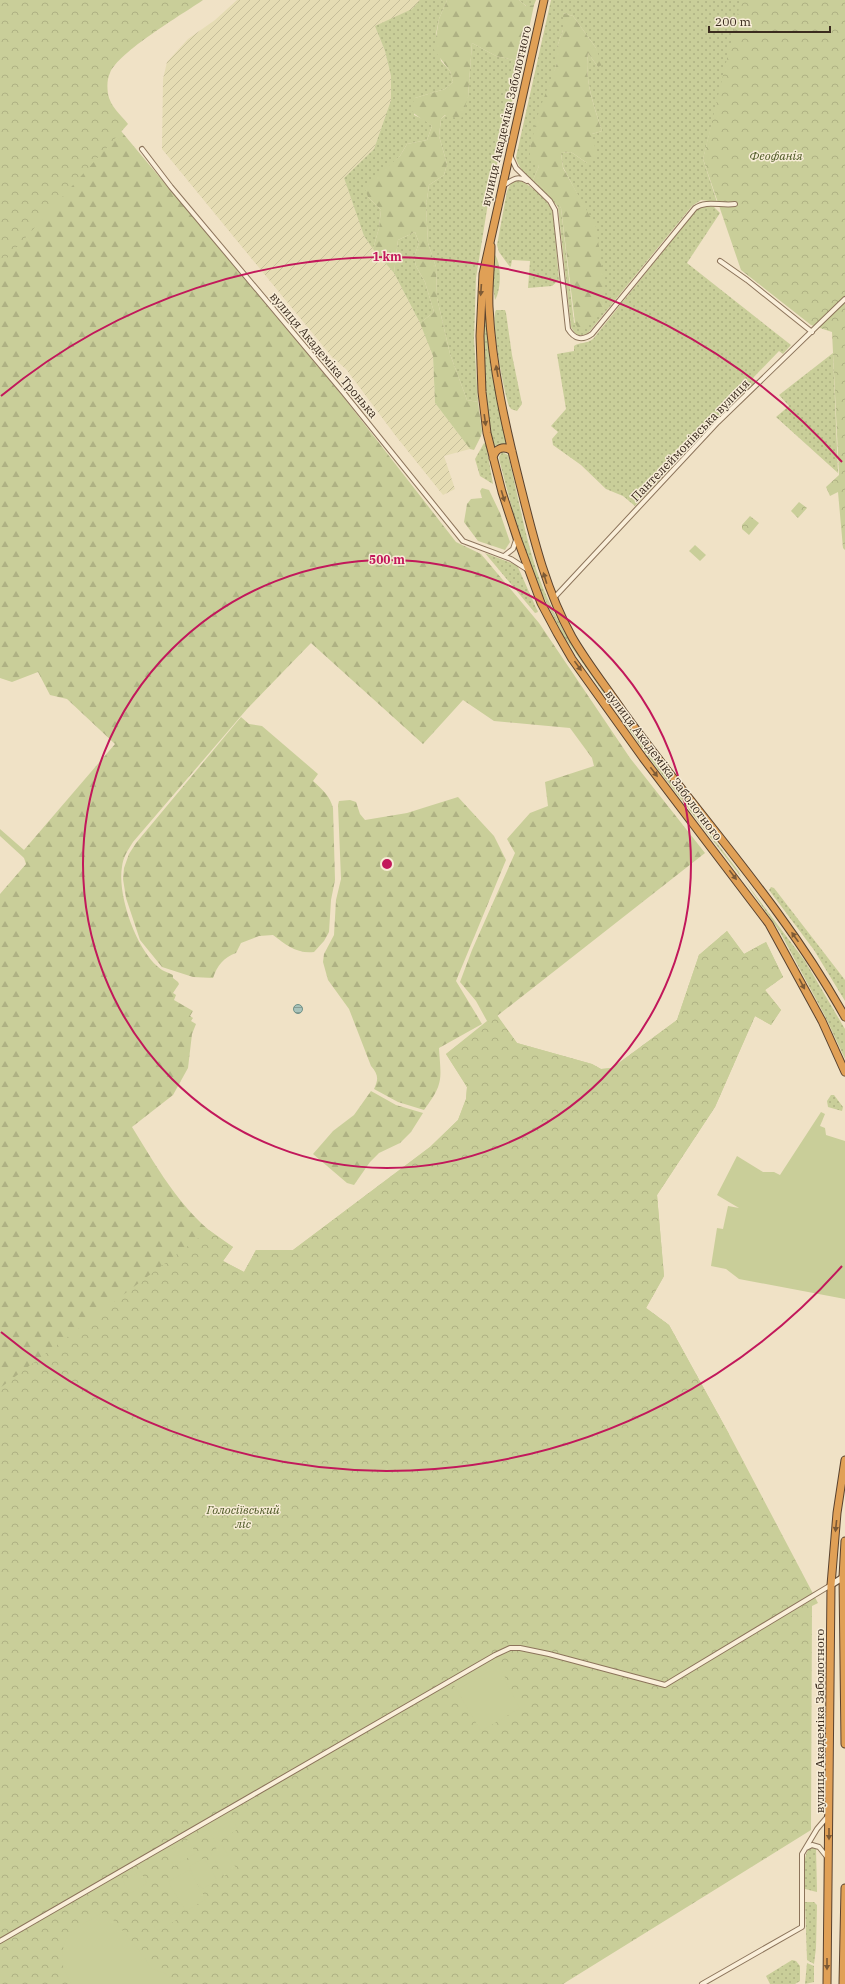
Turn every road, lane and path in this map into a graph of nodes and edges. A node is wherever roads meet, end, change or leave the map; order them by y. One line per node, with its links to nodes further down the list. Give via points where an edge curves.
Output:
1 (544, 0): 3 (highway, вулиця Академіка Заболотного)
2 (142, 148): 14 (street, вулиця Академіка Тронька, via 171,187 343,392 463,541)
3 (509, 153): 4 (street, via 516,168); 5 (highway, вулиця Академіка Заболотного)
4 (531, 183): 5 (street, via 518,178); 6 (street, via 550,201 555,210 568,329 571,335 581,339 592,334 695,208 705,203 723,206)
5 (500, 188): 7 (highway, вулиця Академіка Заболотного)
6 (734, 204)
7 (490, 238): 11 (highway, вулиця Академіка Заболотного, one-way to 7, via 491,333); 12 (highway, вулиця Академіка Заболотного, one-way to 12, via 483,274 480,336 482,392 487,432)
8 (720, 261): 10 (street)
9 (845, 299): 10 (street, Пантелеймонівська вулиця)
10 (812, 332): 16 (street, Пантелеймонівська вулиця, via 718,422)
11 (512, 451): 12 (highway, via 500,448); 16 (highway, вулиця Академіка Заболотного, one-way to 11, via 531,530)
12 (494, 458): 13 (highway, вулиця Академіка Заболотного, one-way to 13)
13 (517, 538): 14 (street, via 513,549); 15 (highway, вулиця Академіка Заболотного)
14 (504, 556): 15 (street, вулиця Академіка Тронька)
15 (529, 571): 18 (highway, вулиця Академіка Заболотного, one-way to 18, via 541,603 572,659 653,772 769,924 822,1021)
16 (553, 599): 17 (highway, вулиця Академіка Заболотного, one-way to 16, via 788,927 656,756 598,676 573,638)
17 (845, 1018)
18 (845, 1072)
19 (845, 1460): 22 (highway, вулиця Академіка Заболотного, one-way to 22, via 837,1513)
20 (845, 1541): 21 (highway, вулиця Академіка Заболотного)
21 (844, 1576): 22 (street); 23 (highway, вулиця Академіка Заболотного)
22 (831, 1585): 26 (highway, вулиця Академіка Заболотного); 30 (street, via 665,1685 535,1651 510,1648)
23 (845, 1696): 24 (highway, вулиця Академіка Заболотного)
24 (845, 1714): 25 (highway, вулиця Академіка Заболотного)
25 (845, 1744)
26 (829, 1816): 27 (street); 28 (highway, вулиця Академіка Заболотного, one-way to 28)
27 (804, 1849): 28 (street, via 814,1845); 31 (street, via 801,1858 802,1927)
28 (829, 1859): 32 (highway, вулиця Академіка Заболотного, one-way to 32)
29 (845, 1888): 33 (highway)
30 (0, 1941)
31 (702, 1984)
32 (827, 1984)
33 (843, 1984)

